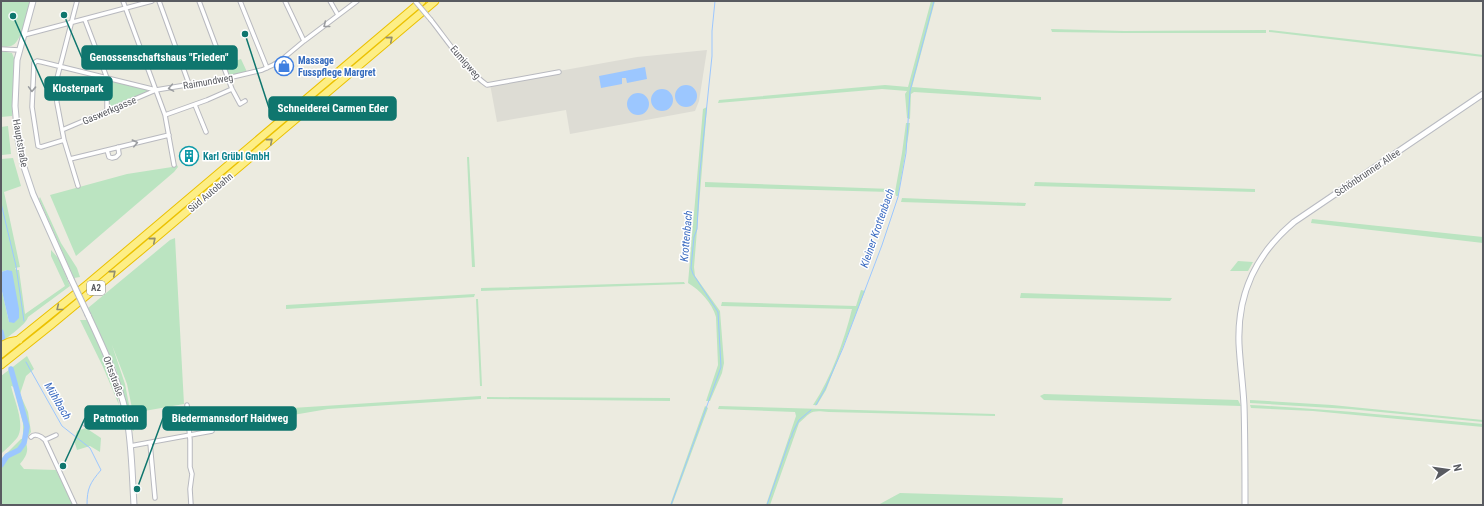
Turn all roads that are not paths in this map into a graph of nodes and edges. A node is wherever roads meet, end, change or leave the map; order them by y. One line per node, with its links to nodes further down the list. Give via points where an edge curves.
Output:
1 (33, 1): 18 (street, Hauptstraße)
2 (77, 1): 17 (street)
3 (123, 1): 14 (street)
4 (152, 1): 14 (street)
5 (159, 1): 27 (street)
6 (199, 1): 26 (street)
7 (240, 1): 23 (street)
8 (284, 1): 19 (street)
9 (330, 1): 15 (street)
10 (357, 1): 15 (street, Raimundweg)
11 (415, 1): 24 (street, Eumigweg, bridge, via 487,85)
12 (422, 1): 45 (highway, Süd Autobahn / A2, one-way to 45)
13 (435, 1): 48 (highway, Süd Autobahn / A2, one-way to 13)
14 (125, 9): 16 (street); 29 (street)
15 (338, 16): 19 (street, Raimundweg, one-way to 19)
16 (85, 20): 17 (street); 25 (street)
17 (71, 23): 18 (street); 22 (street)
18 (24, 35): 21 (street, Hauptstraße)
19 (304, 41): 23 (street, Raimundweg, via 280,61)
20 (1, 49): 21 (street)
21 (19, 50): 44 (street, Hauptstraße, via 15,94 23,164 41,214)
22 (60, 67): 25 (street); 35 (street, via 55,86); 38 (street, one-way to 38, via 37,61 34,63 32,107 38,146)
23 (267, 68): 26 (street, Raimundweg)
24 (559, 72)
25 (107, 78): 29 (street); 33 (street)
26 (228, 78): 27 (street, Raimundweg); 28 (street)
27 (189, 84): 29 (street, Raimundweg, one-way to 29)
28 (232, 89): 31 (street, via 240,104); 32 (street)
29 (156, 90): 33 (street, Gaswerkgasse); 34 (street)
30 (1483, 94): 63 (street, Schönbrunner Allee, via 1294,222 1276,238 1259,260 1244,296 1240,322)
31 (245, 101)
32 (195, 105): 34 (street); 36 (street)
33 (107, 111): 35 (street, Gaswerkgasse)
34 (165, 115): 37 (street)
35 (62, 130): 38 (street)
36 (207, 131)
37 (169, 135): 39 (street, one-way to 37); 42 (street)
38 (64, 140): 41 (street)
39 (118, 147): 40 (street); 40 (street, via 119,154 116,157 109,157)
40 (107, 150): 41 (street)
41 (70, 159): 43 (street)
42 (174, 165)
43 (78, 186)
44 (71, 279): 50 (street, Ortsstraße, bridge, via 106,355)
45 (19, 340): 46 (highway); 47 (highway, Süd Autobahn / A2)
46 (1, 346)
47 (1, 354)
48 (1, 365)
49 (187, 405): 54 (street)
50 (126, 414): 51 (street); 58 (street, Ortsstraße)
51 (85, 424)
52 (212, 431): 54 (street)
53 (56, 435): 56 (street)
54 (189, 436): 57 (street); 62 (street)
55 (31, 437): 56 (street, via 36,435)
56 (45, 440): 60 (street)
57 (150, 443): 58 (street); 59 (street)
58 (130, 446): 61 (street, Ortsstraße)
59 (155, 498)
60 (75, 505)
61 (134, 505)
62 (191, 505)
63 (1245, 505)

